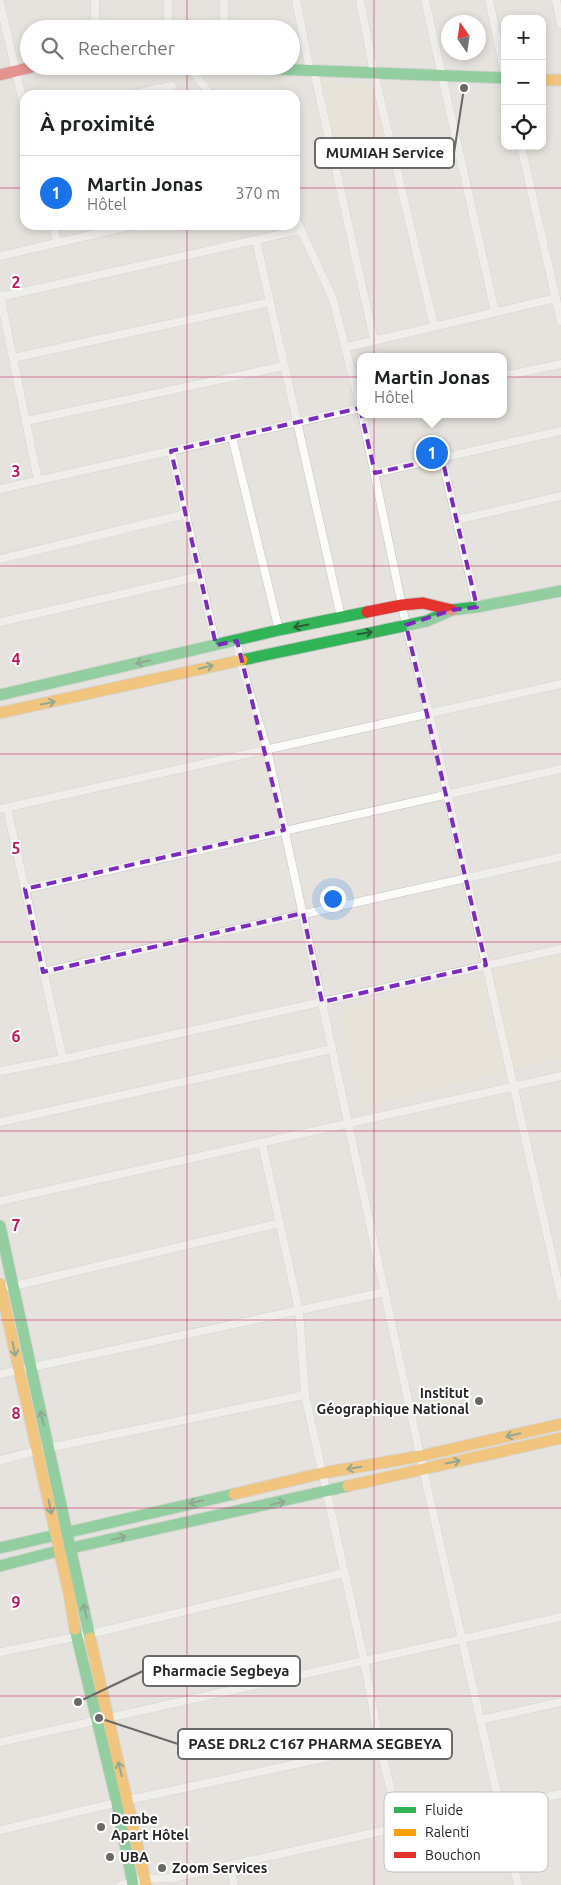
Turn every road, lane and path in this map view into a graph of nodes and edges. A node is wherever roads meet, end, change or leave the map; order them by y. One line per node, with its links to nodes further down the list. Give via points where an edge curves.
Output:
1 (95, 0): 10 (street)
2 (168, 0): 11 (street)
3 (224, 0): 12 (street)
4 (296, 0): 18 (street)
5 (360, 0): 19 (street)
6 (425, 0): 22 (street)
7 (489, 0): 14 (street)
8 (556, 0): 13 (street)
9 (0, 3): 17 (street)
10 (95, 20)
11 (168, 20)
12 (224, 20)
13 (561, 24)
14 (501, 60)
15 (20, 70): 17 (street)
16 (300, 70): 18 (street)
17 (14, 71): 20 (street); 29 (street)
18 (312, 71): 19 (street); 43 (street)
19 (374, 73): 22 (street); 42 (street)
20 (0, 75)
21 (195, 75): 28 (street)
22 (441, 76): 23 (street); 40 (street)
23 (501, 77)
24 (546, 80): 25 (street)
25 (561, 80)
26 (172, 86): 27 (street)
27 (152, 90)
28 (207, 90)
29 (20, 93)
30 (522, 150): 38 (street)
31 (54, 230): 35 (street)
32 (113, 230): 35 (street)
33 (300, 230): 34 (street); 44 (street, via 334,299)
34 (256, 240): 37 (street); 39 (street)
35 (57, 243): 36 (street)
36 (0, 256)
37 (0, 296): 45 (street)
38 (556, 298): 40 (street); 41 (street)
39 (270, 302): 45 (street); 47 (street)
40 (495, 312): 42 (street)
41 (561, 321)
42 (434, 326): 43 (street)
43 (374, 340): 44 (street)
44 (346, 347): 49 (street)
45 (13, 358): 52 (street)
46 (561, 364): 48 (street)
47 (284, 366): 52 (street); 53 (street)
48 (507, 375)
49 (357, 392)
50 (357, 410): 53 (street)
51 (363, 418): 58 (street)
52 (26, 421): 59 (street)
53 (297, 423): 55 (street); 70 (street)
54 (561, 431): 57 (street)
55 (232, 437): 56 (street); 73 (street)
56 (171, 451): 59 (street); 62 (street)
57 (442, 458): 58 (street); 63 (street)
58 (375, 473): 67 (street)
59 (38, 480): 60 (street)
60 (0, 489)
61 (561, 496): 63 (street)
62 (186, 514): 64 (street); 65 (street)
63 (456, 520): 68 (street)
64 (0, 559)
65 (201, 576): 71 (street); 75 (street)
66 (561, 591): 68 (street)
67 (402, 605): 69 (street, via 423,603); 70 (street); 72 (street)
68 (477, 607): 69 (street)
69 (452, 610): 72 (street, via 427,621)
70 (341, 617): 73 (street, one-way to 73)
71 (0, 622)
72 (406, 625): 76 (street, one-way to 72); 80 (street)
73 (278, 630): 74 (street)
74 (237, 641): 75 (street); 76 (street)
75 (216, 645): 78 (street, one-way to 78)
76 (240, 660): 79 (street, one-way to 76); 81 (street)
77 (561, 684): 80 (street)
78 (0, 695)
79 (0, 713)
80 (429, 713): 81 (street); 83 (street)
81 (267, 749): 84 (street); 85 (street)
82 (561, 769): 83 (street)
83 (447, 793): 85 (street); 87 (street)
84 (3, 808): 88 (street)
85 (284, 830): 88 (street); 89 (street)
86 (561, 857): 87 (street)
87 (467, 878): 89 (street); 91 (street)
88 (25, 888): 92 (street)
89 (302, 913): 92 (street); 93 (street)
90 (561, 949): 91 (street)
91 (486, 965): 93 (street); 98 (street)
92 (43, 972): 95 (street)
93 (322, 1002): 94 (street); 95 (street)
94 (332, 1049): 99 (street); 100 (street)
95 (63, 1060): 96 (street)
96 (0, 1071)
97 (561, 1076): 98 (street)
98 (514, 1087): 100 (street); 106 (street)
99 (0, 1122)
100 (348, 1124): 101 (street); 109 (street)
101 (262, 1143): 102 (street); 103 (street)
102 (0, 1201)
103 (280, 1223): 108 (street); 111 (street)
104 (0, 1226): 108 (street)
105 (561, 1252): 106 (street)
106 (552, 1254): 110 (street)
107 (0, 1286): 108 (street); 112 (street, one-way to 112)
108 (14, 1286): 112 (street)
109 (385, 1292): 111 (street); 118 (street)
110 (561, 1296)
111 (299, 1311): 112 (street); 114 (street)
112 (24, 1368): 113 (street); 117 (street)
113 (0, 1374)
114 (305, 1394): 117 (street); 121 (street)
115 (561, 1424): 118 (street, one-way to 118)
116 (561, 1438): 120 (street, one-way to 116)
117 (43, 1450): 119 (street); 123 (street); 124 (street, one-way to 124)
118 (421, 1456): 120 (street); 121 (street, one-way to 121)
119 (0, 1460)
120 (423, 1469): 122 (street); 133 (street)
121 (323, 1473): 122 (street); 123 (street, one-way to 123)
122 (325, 1492): 126 (street, one-way to 122); 129 (street)
123 (68, 1531): 124 (street); 126 (street)
124 (56, 1534): 125 (street); 127 (street)
125 (0, 1548)
126 (72, 1549): 127 (street); 131 (street, one-way to 126)
127 (58, 1551): 128 (street); 132 (street)
128 (0, 1566)
129 (344, 1573): 131 (street); 135 (street)
130 (561, 1617): 133 (street)
131 (90, 1634): 132 (street); 137 (street)
132 (76, 1636): 134 (street); 137 (street)
133 (462, 1639): 135 (street); 138 (street)
134 (0, 1652)
135 (364, 1660): 137 (street); 140 (street)
136 (561, 1702): 138 (street)
137 (102, 1719): 139 (street); 145 (street)
138 (480, 1720): 142 (street)
139 (0, 1742)
140 (380, 1746): 141 (street); 145 (street)
141 (391, 1792)
142 (496, 1792)
143 (561, 1794): 144 (street)
144 (548, 1797)
145 (122, 1801): 146 (street); 151 (street); 152 (street)
146 (0, 1830)
147 (384, 1831): 148 (street)
148 (230, 1865): 150 (street); 154 (street)
149 (515, 1872): 155 (street)
150 (173, 1878): 151 (street); 153 (street)
151 (146, 1882): 152 (street)
152 (128, 1884)
153 (162, 1885)
154 (234, 1885)
155 (518, 1885)

